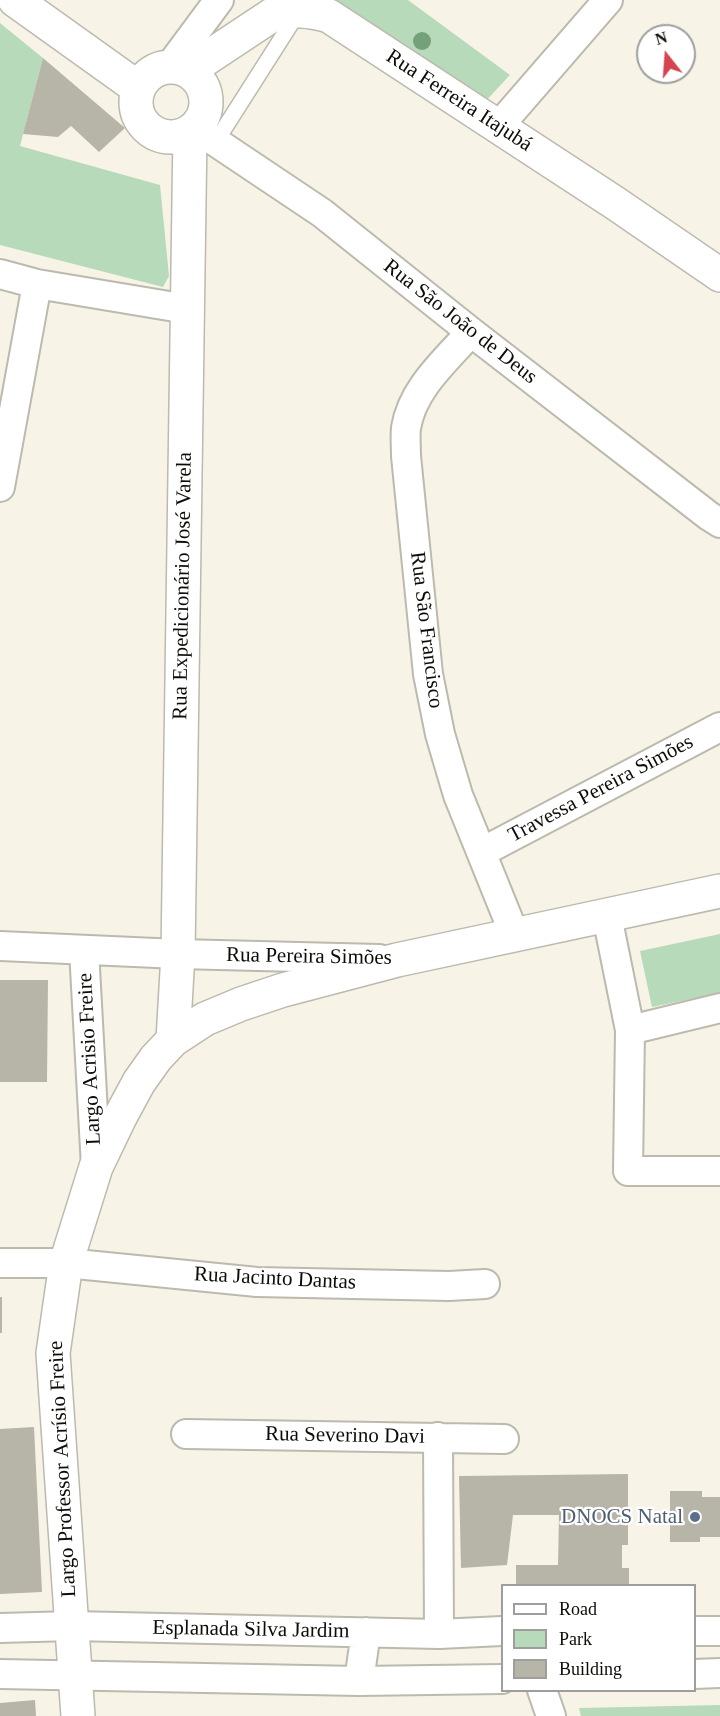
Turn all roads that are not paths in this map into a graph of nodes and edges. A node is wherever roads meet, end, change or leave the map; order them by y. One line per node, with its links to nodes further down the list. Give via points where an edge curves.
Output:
1 (15, 0): 6 (street)
2 (219, 0): 5 (street)
3 (608, 0): 7 (street)
4 (299, 11): 5 (street, Rua Ferreira Itajubá, via 272,15); 7 (street, Rua Ferreira Itajubá, via 328,16); 8 (lane)
5 (179, 68): 6 (street, via 151,73); 8 (street, via 202,83 207,101)
6 (138, 88): 8 (street, via 135,106 142,123 156,134)
7 (498, 127): 10 (street, Rua Ferreira Itajubá)
8 (200, 134): 12 (street, Rua Expedicionário José Varela); 13 (street, Rua São João de Deus, via 322,213)
9 (0, 274): 11 (street)
10 (720, 275)
11 (37, 284): 12 (street); 14 (street)
12 (187, 309): 23 (street, Rua Expedicionário José Varela)
13 (471, 332): 15 (street, Rua São João de Deus); 17 (street, Rua São Francisco, via 424,386 412,408 406,428 406,456 428,674 458,795)
14 (0, 487)
15 (720, 523)
16 (720, 727): 17 (street, Travessa Pereira Simões)
17 (482, 852): 20 (street, Rua São Francisco)
18 (720, 891): 19 (street, Rua Pereira Simões)
19 (607, 916): 20 (street, Rua Pereira Simões); 26 (street)
20 (515, 936): 24 (street, Rua Pereira Simões)
21 (0, 946): 22 (street, Rua Pereira Simões)
22 (84, 950): 23 (street, Rua Pereira Simões); 28 (street, Largo Acrisio Freire)
23 (178, 954): 24 (street, Rua Pereira Simões); 27 (street, Rua Expedicionário José Varela)
24 (397, 960): 27 (street, Largo Professor Acrísio Freire, via 241,1004 205,1019)
25 (720, 1008): 26 (street)
26 (630, 1030): 29 (street, via 628,1171)
27 (173, 1040): 28 (street, Largo Professor Acrísio Freire, via 139,1082)
28 (96, 1167): 31 (street, Largo Professor Acrísio Freire)
29 (720, 1172)
30 (0, 1263): 31 (street, Rua Jacinto Dantas)
31 (66, 1263): 32 (street, Rua Jacinto Dantas, via 256,1282); 36 (street, Largo Professor Acrísio Freire, via 53,1353)
32 (485, 1284)
33 (186, 1434): 34 (street, Rua Severino Davi)
34 (438, 1437): 35 (street, Rua Severino Davi); 42 (street)
35 (504, 1439)
36 (72, 1626): 37 (street, Esplanada Silva Jardim); 41 (street, Esplanada Silva Jardim); 45 (street, Largo Professor Acrísio Freire)
37 (0, 1628)
38 (501, 1631): 42 (street, Esplanada Silva Jardim)
39 (696, 1631): 40 (street)
40 (720, 1631)
41 (366, 1632): 42 (street, Esplanada Silva Jardim); 48 (street)
42 (439, 1634)
43 (720, 1673): 46 (street)
44 (0, 1674): 45 (street)
45 (74, 1674): 48 (street); 50 (street, Largo Professor Acrísio Freire)
46 (696, 1674)
47 (501, 1679): 48 (street)
48 (359, 1681)
49 (543, 1692): 51 (street)
50 (78, 1716)
51 (551, 1716)

